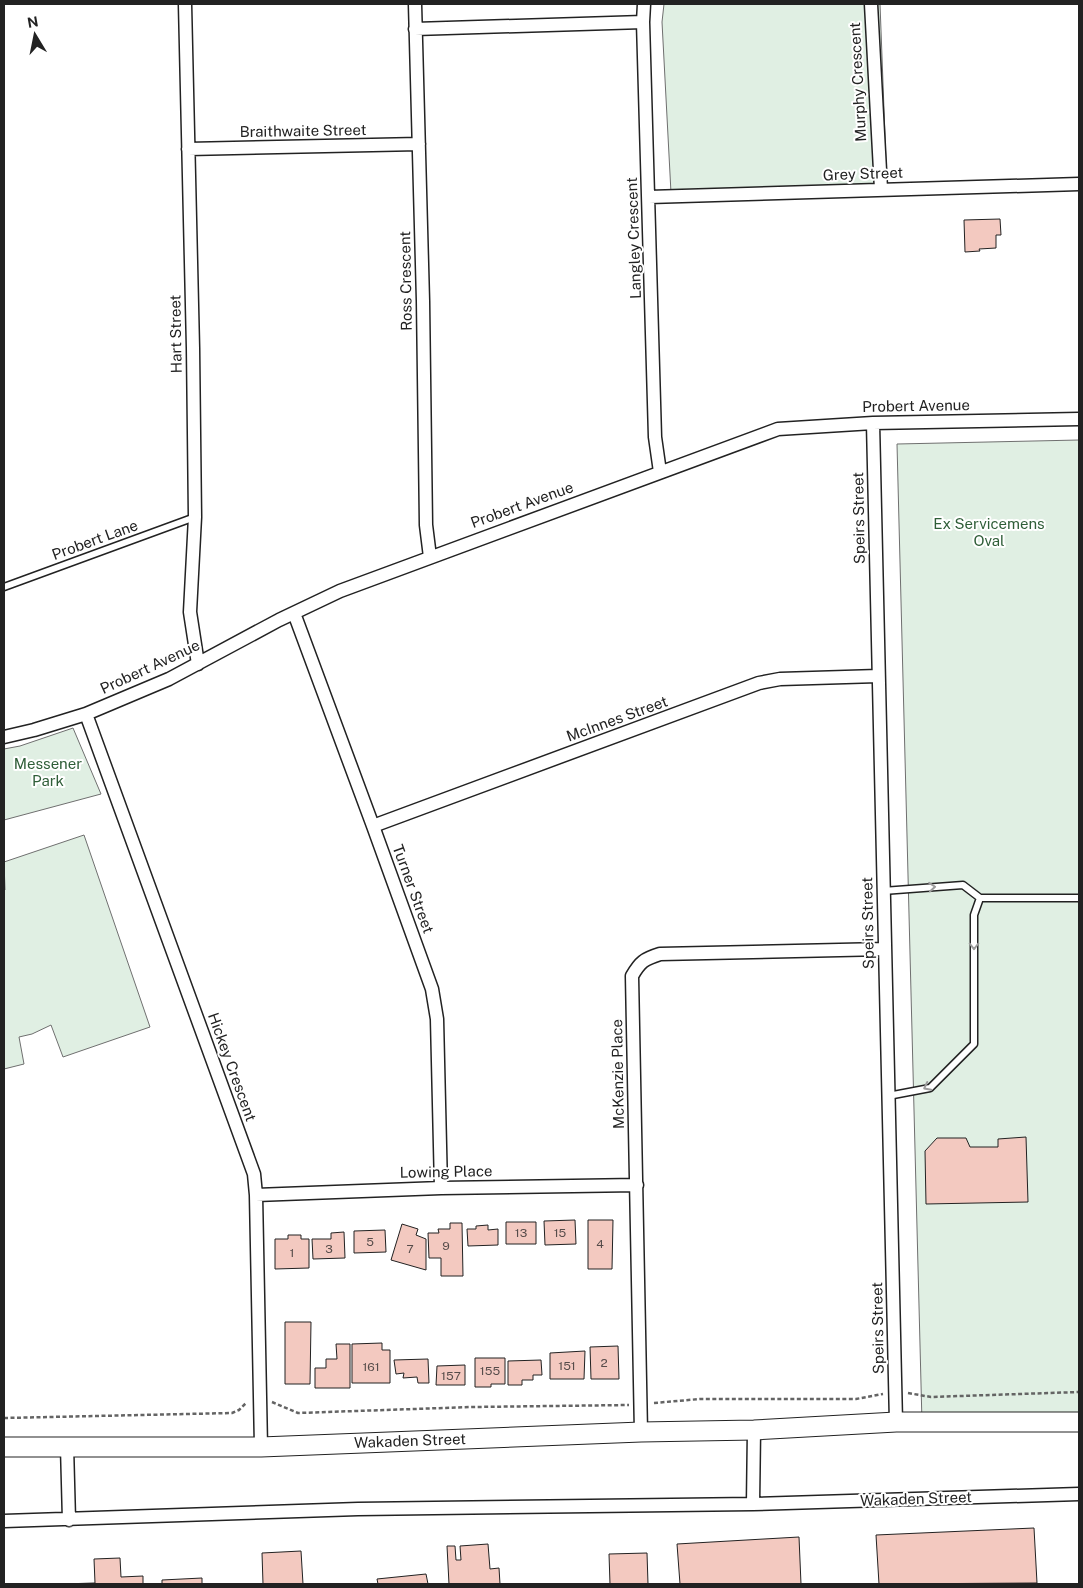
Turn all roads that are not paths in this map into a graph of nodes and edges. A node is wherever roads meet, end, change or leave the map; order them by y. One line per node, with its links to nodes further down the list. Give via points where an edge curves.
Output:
1 (185, 4): 8 (street, Hart Street)
2 (415, 4): 6 (street, Ross Crescent)
3 (644, 4): 5 (street, Langley Crescent)
4 (871, 4): 10 (street, Murphy Crescent)
5 (643, 22): 6 (street); 11 (street, Langley Crescent)
6 (415, 29): 7 (street, Ross Crescent)
7 (418, 144): 8 (street, Braithwaite Street); 16 (street, Ross Crescent, via 426,526)
8 (188, 149): 15 (street, Hart Street)
9 (1079, 184): 10 (street, Grey Street)
10 (881, 189): 11 (street, Grey Street)
11 (649, 197): 14 (street, Langley Crescent, via 655,437)
12 (1079, 419): 13 (street, Probert Avenue)
13 (873, 423): 14 (street, Probert Avenue, via 778,429); 20 (street, Speirs Street)
14 (660, 472): 16 (street, Probert Avenue)
15 (195, 517): 17 (lane, Probert Lane); 19 (street, Hart Street, via 190,612)
16 (430, 557): 18 (street, Probert Avenue, via 340,591)
17 (4, 587)
18 (294, 613): 19 (street, Probert Avenue); 23 (street, Turner Street)
19 (198, 664): 21 (street, Probert Avenue)
20 (878, 676): 23 (street, McInnes Street, via 780,679 759,683); 24 (street, Speirs Street)
21 (86, 714): 22 (street, Probert Avenue); 31 (street, Hickey Crescent, via 254,1174)
22 (4, 737)
23 (373, 826): 30 (street, Turner Street, via 432,989 437,1019)
24 (883, 891): 25 (lane, one-way to 25, via 963,885); 27 (street, Speirs Street)
25 (980, 898): 26 (lane); 28 (lane, one-way to 28, via 974,915 974,1044 930,1088)
26 (1079, 898)
27 (884, 949): 28 (street, Speirs Street); 29 (street, McKenzie Place, via 660,954 639,965 632,976)
28 (888, 1096): 32 (street, Speirs Street)
29 (637, 1185): 30 (street, Lowing Place); 35 (street, McKenzie Place)
30 (441, 1188): 31 (street, Lowing Place)
31 (256, 1194): 38 (street, Hickey Crescent)
32 (896, 1422): 33 (main road, Wakaden Street); 34 (main road, Wakaden Street)
33 (1079, 1422)
34 (754, 1430): 35 (main road, Wakaden Street); 40 (street)
35 (641, 1432): 38 (main road, Wakaden Street)
36 (67, 1446): 37 (main road, Wakaden Street); 38 (main road, Wakaden Street); 41 (street)
37 (4, 1447)
38 (261, 1447)
39 (1079, 1494): 40 (street, Wakaden Street)
40 (753, 1504): 41 (street, Wakaden Street, via 358,1509)
41 (69, 1520): 42 (street, Wakaden Street)
42 (4, 1521)

